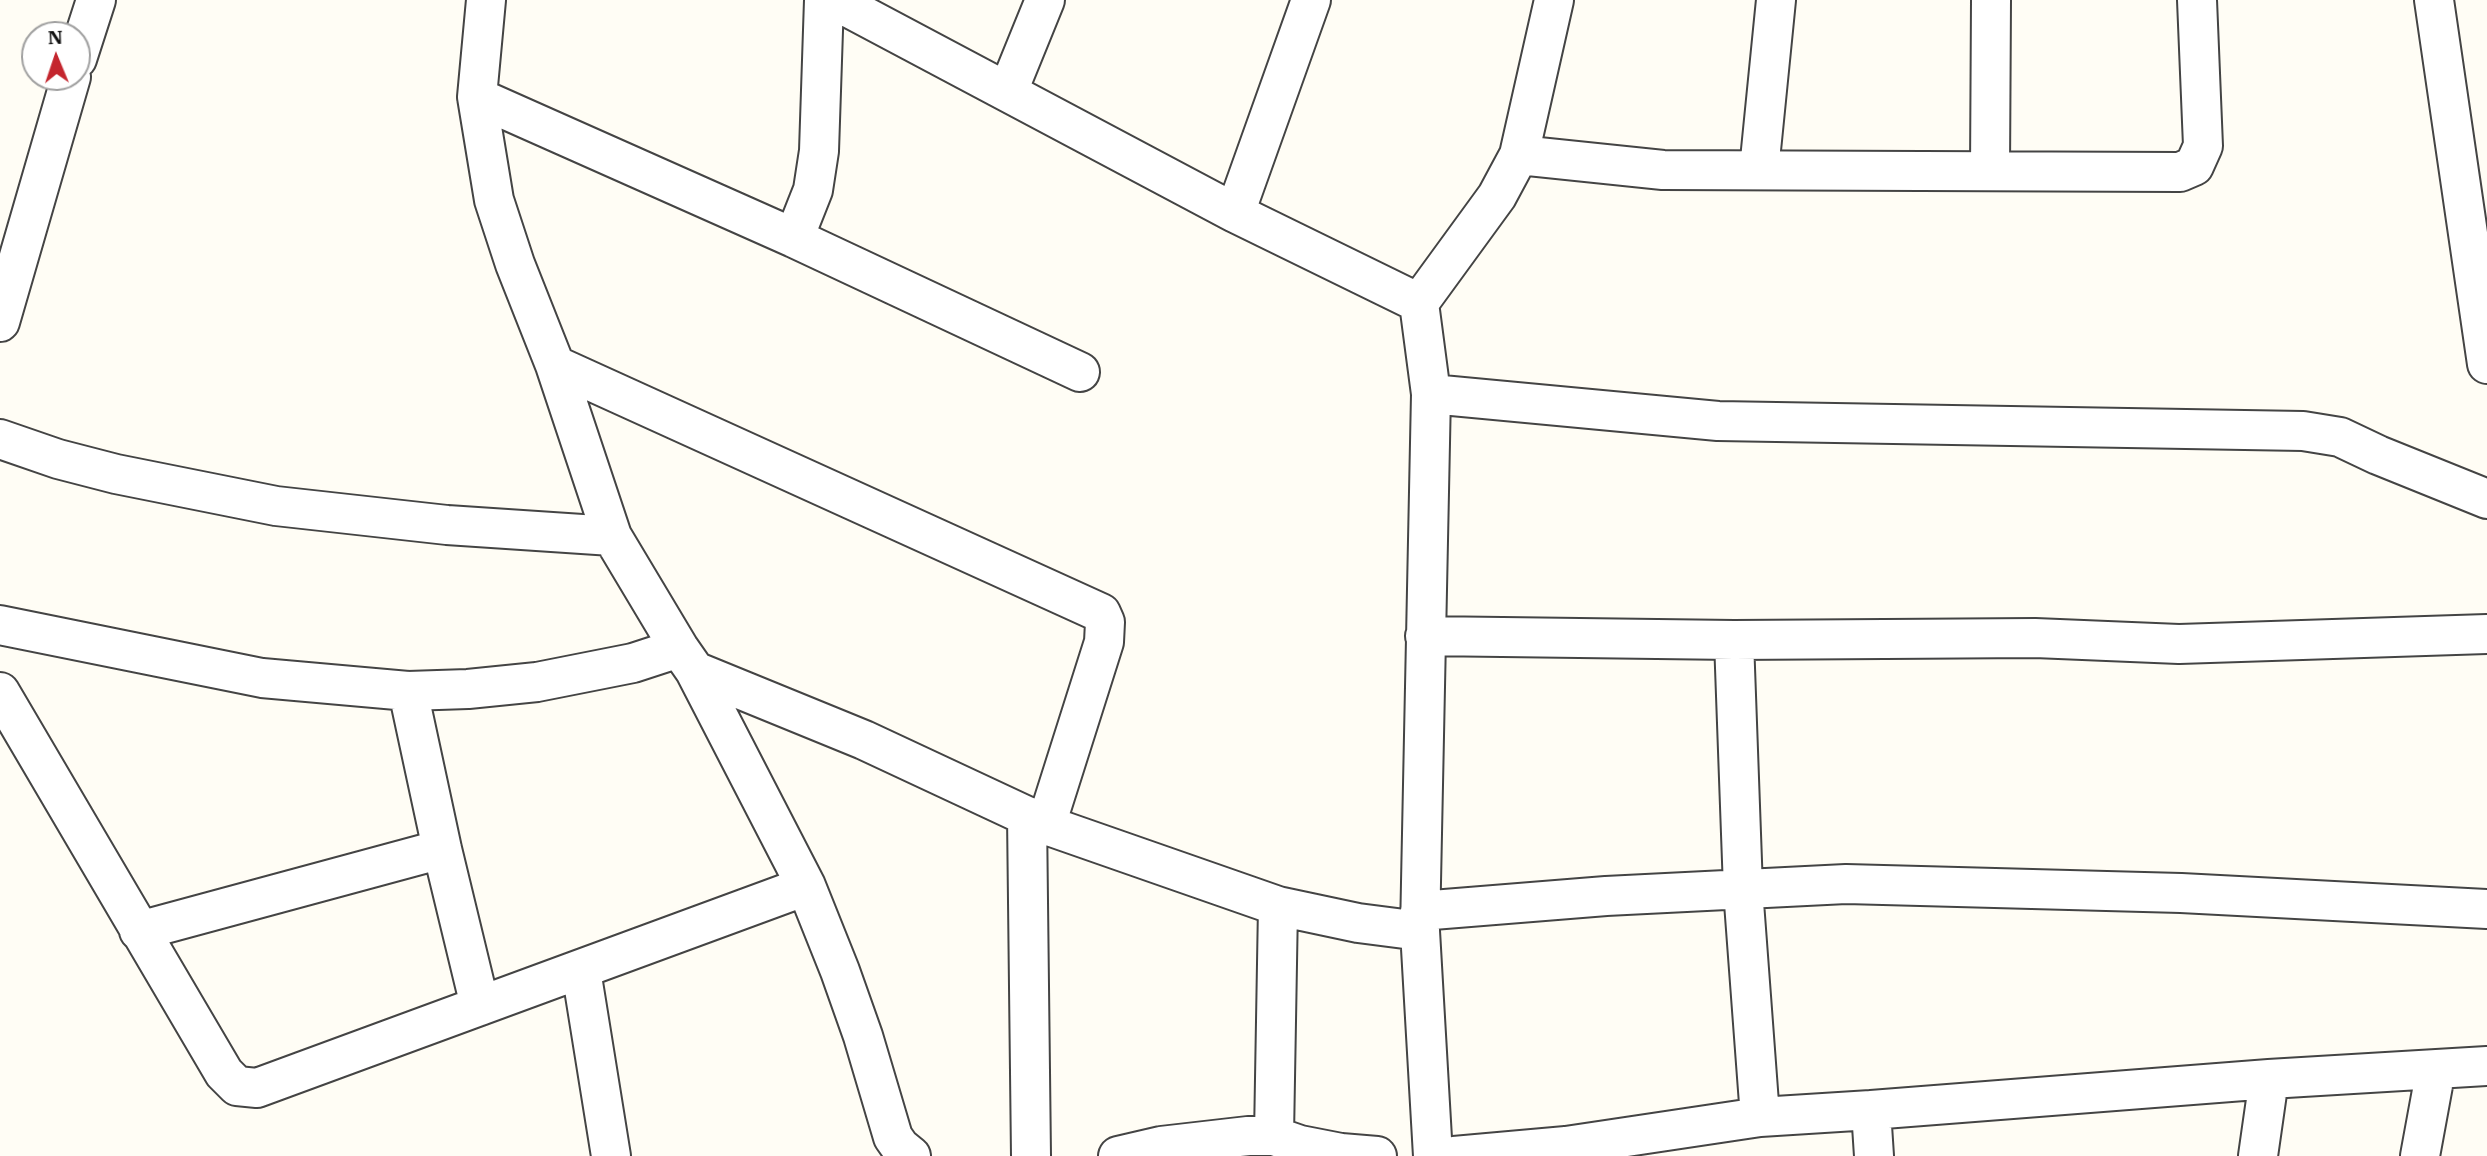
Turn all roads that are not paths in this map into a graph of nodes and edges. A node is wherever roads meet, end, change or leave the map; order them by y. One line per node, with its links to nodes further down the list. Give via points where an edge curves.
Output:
1 (96, 0): 12 (street)
2 (486, 0): 15 (street)
3 (824, 0): 20 (street, via 819,151 813,190)
4 (834, 0): 14 (street)
5 (1045, 0): 14 (street)
6 (1311, 0): 19 (street)
7 (1554, 0): 16 (street)
8 (1776, 0): 17 (street)
9 (1991, 0): 18 (street)
10 (2196, 0): 18 (street, via 2203,146 2194,166 2180,172)
11 (2434, 0): 23 (street)
12 (89, 21)
13 (67, 91): 22 (street)
14 (1008, 91): 19 (street)
15 (477, 97): 20 (street); 24 (street, via 494,200)
16 (1519, 155): 17 (street, via 1663,170); 21 (street, via 1497,196)
17 (1759, 170): 18 (street)
18 (1990, 171)
19 (1235, 213): 21 (street)
20 (794, 238): 25 (street)
21 (1419, 303): 26 (street)
22 (0, 322)
23 (2487, 364)
24 (555, 365): 29 (street); 37 (street, via 1101,613 1104,642)
25 (1080, 372)
26 (1431, 394): 28 (street, via 1718,421 2303,431 2340,437); 32 (street)
27 (0, 439): 29 (street, via 116,474 276,506 447,525)
28 (2487, 499)
29 (612, 536): 34 (street)
30 (0, 625): 35 (street, via 262,678)
31 (2487, 634): 33 (street, via 2179,644 2035,638)
32 (1425, 636): 33 (street); 43 (street)
33 (1734, 640): 40 (street)
34 (687, 660): 35 (street, via 633,663 537,682); 37 (street); 39 (street)
35 (408, 691): 38 (street)
36 (0, 692): 44 (street)
37 (1037, 820): 41 (street); 56 (street)
38 (442, 849): 44 (street); 46 (street)
39 (806, 886): 45 (street); 55 (street, via 858,1023 893,1137)
40 (1742, 889): 42 (street, via 1846,884 2017,887); 43 (street, via 1606,896); 51 (street)
41 (1278, 906): 43 (street, via 1358,923); 52 (street)
42 (2487, 909)
43 (1420, 921): 59 (street)
44 (139, 931): 46 (street, via 224,1073 237,1086 257,1088)
45 (581, 970): 46 (street); 54 (street)
46 (480, 1006)
47 (2487, 1066): 48 (street)
48 (2436, 1069): 49 (street); 63 (street)
49 (2269, 1079): 50 (street); 62 (street)
50 (1871, 1110): 51 (street); 61 (street)
51 (1760, 1117): 53 (street)
52 (1292, 1146): 57 (street, via 1200,1140); 58 (street)
53 (1566, 1151): 60 (street)
54 (611, 1156)
55 (911, 1156)
56 (1031, 1156)
57 (1118, 1156)
58 (1377, 1156)
59 (1433, 1156)
60 (1454, 1156)
61 (1874, 1156)
62 (2258, 1156)
63 (2420, 1156)

